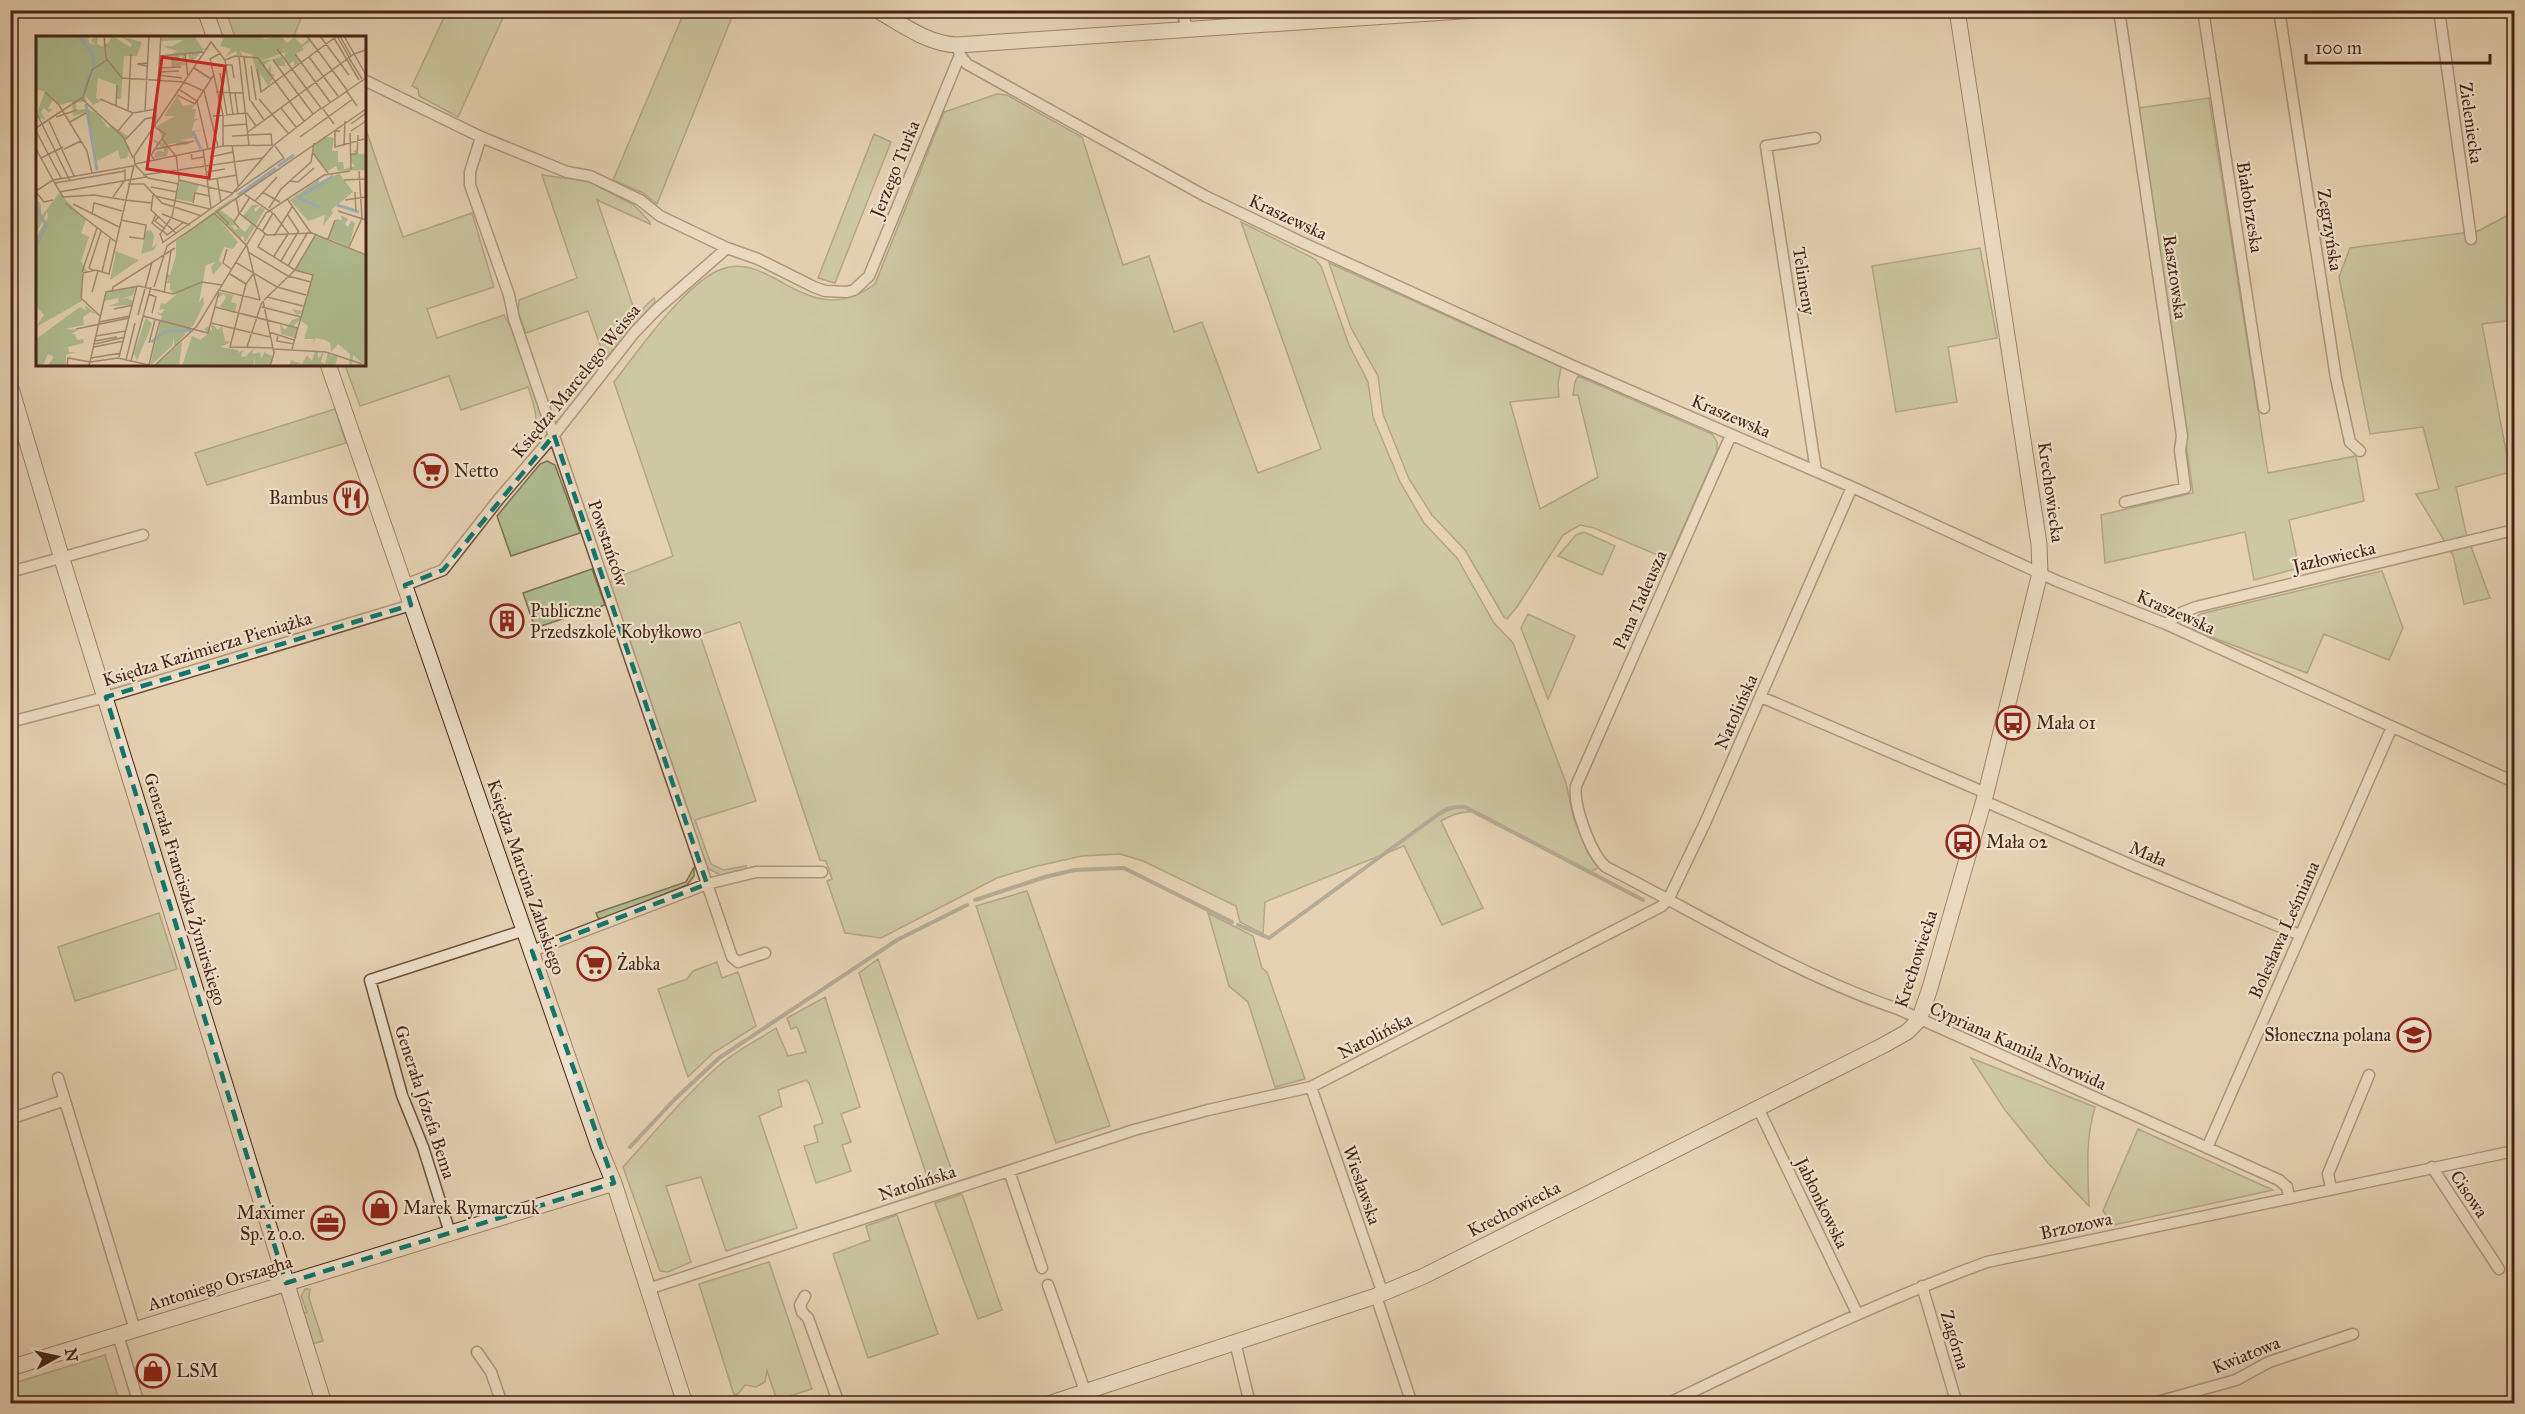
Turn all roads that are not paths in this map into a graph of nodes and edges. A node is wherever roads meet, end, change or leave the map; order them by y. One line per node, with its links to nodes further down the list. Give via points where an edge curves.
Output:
1 (205, 10): 12 (street)
2 (877, 10): 13 (street)
3 (1182, 10): 11 (street)
4 (1476, 10): 10 (street)
5 (1957, 10): 32 (street, Krechowiecka, via 2038,533)
6 (2119, 10): 27 (street, Rasztowska, via 2182,436 2185,488)
7 (2203, 10): 21 (street, Białobrzeska)
8 (2279, 10): 24 (street, Zegrzyńska, via 2336,378 2350,442)
9 (2439, 10): 17 (street, Zieleniecka)
10 (1360, 15): 11 (street)
11 (1187, 29): 13 (street)
12 (214, 36)
13 (958, 50): 18 (street, Jerzego Turka, via 869,276 854,290 838,292 814,287); 23 (street, Kraszewska, via 967,64 1205,196)
14 (366, 81): 15 (street)
15 (481, 137): 18 (street, via 567,172 590,176 640,200 660,216); 22 (street, Powstańców, via 470,185)
16 (1815, 138): 25 (street, Telimeny, via 1766,146)
17 (2471, 239)
18 (728, 248): 22 (street, Księdza Marcelego Weissa, via 634,333)
19 (329, 366): 33 (street, Księdza Marcina Załuskiego)
20 (10, 385): 30 (street, Generała Franciszka Żymirskiego)
21 (2264, 408)
22 (554, 435): 33 (street, Księdza Marcelego Weissa, via 443,570); 44 (street, Powstańców)
23 (1731, 435): 25 (street, Kraszewska); 42 (street, Pana Tadeusza, via 1578,779 1575,795)
24 (2360, 451)
25 (1816, 471): 26 (street, Kraszewska)
26 (1852, 487): 32 (street, Kraszewska); 37 (street, Natolińska)
27 (2125, 502)
28 (2514, 531): 35 (street, Jazłowiecka, via 2196,607)
29 (143, 535): 30 (street)
30 (62, 559): 31 (street); 36 (street, Generała Franciszka Żymirskiego)
31 (10, 572)
32 (2040, 573): 35 (street, Kraszewska); 41 (street, Krechowiecka)
33 (405, 585): 34 (street, Księdza Marcina Załuskiego)
34 (411, 605): 36 (street, Księdza Kazimierza Pieniążka); 46 (street, Księdza Marcina Załuskiego)
35 (2166, 624): 39 (street, Kraszewska)
36 (106, 697): 38 (street, Księdza Kazimierza Pieniążka); 67 (street, Generała Franciszka Żymirskiego)
37 (1761, 697): 41 (street, Mała); 45 (street, Natolińska)
38 (10, 722)
39 (2392, 727): 40 (street, Kraszewska); 47 (street, Bolesława Leśmiana)
40 (2514, 782)
41 (1985, 797): 47 (street, Mała, via 2138,868); 50 (street, Krechowiecka)
42 (1599, 861): 45 (street, Cypriana Kamila Norwida)
43 (822, 872): 44 (street, via 756,872)
44 (707, 884): 48 (street); 49 (street, Powstańców, via 732,957 738,962)
45 (1669, 898): 50 (street, Cypriana Kamila Norwida, via 1812,976); 53 (street, Natolińska, via 1662,906)
46 (525, 930): 48 (street, Księdza Marcina Załuskiego); 64 (street, Generała Józefa Bema, via 370,980 402,1095)
47 (2300, 934): 57 (street, Bolesława Leśmiana)
48 (532, 951): 61 (street, Księdza Marcina Załuskiego)
49 (765, 953)
50 (1919, 1020): 55 (street, Krechowiecka, via 1884,1046); 57 (street, Cypriana Kamila Norwida)
51 (2369, 1075): 62 (street, via 2328,1174)
52 (58, 1078): 54 (street)
53 (1311, 1088): 60 (street, Natolińska, via 1134,1130); 71 (street, Wiesławska)
54 (65, 1100): 56 (street); 74 (street)
55 (1758, 1108): 71 (street, Krechowiecka); 73 (street, Jabłonkowska)
56 (10, 1119)
57 (2207, 1148): 63 (street, Cypriana Kamila Norwida, via 2284,1183)
58 (2514, 1151): 59 (street, Brzozowa)
59 (2432, 1167): 62 (street, Brzozowa); 66 (street, Cisowa)
60 (1009, 1171): 65 (street); 70 (street, Natolińska)
61 (614, 1183): 64 (street, Antoniego Orszagha); 70 (street, Księdza Marcina Załuskiego)
62 (2331, 1188): 63 (street, Brzozowa)
63 (2289, 1197): 69 (street, Brzozowa, via 1987,1262)
64 (450, 1233): 67 (street, Antoniego Orszagha)
65 (1042, 1268)
66 (2499, 1269)
67 (286, 1283): 74 (street, Antoniego Orszagha); 82 (street, Generała Franciszka Żymirskiego)
68 (1048, 1285): 80 (street)
69 (1922, 1286): 73 (street, Brzozowa); 90 (street, Zagórna)
70 (648, 1289): 84 (street, Księdza Marcina Załuskiego)
71 (1379, 1295): 77 (street, Krechowiecka); 88 (street, Wiesławska)
72 (805, 1296): 85 (street, via 800,1305 802,1312 808,1318)
73 (1857, 1313): 89 (street, Brzozowa)
74 (135, 1330): 76 (street, Antoniego Orszagha)
75 (2353, 1334): 91 (street, Kwiatowa, via 2270,1362 2235,1380)
76 (118, 1335): 79 (street, Antoniego Orszagha); 81 (street)
77 (1235, 1342): 80 (street, Krechowiecka); 87 (street)
78 (477, 1352): 83 (street, via 491,1372)
79 (10, 1368)
80 (1085, 1391): 86 (street, Krechowiecka)
81 (140, 1404)
82 (324, 1404)
83 (502, 1404)
84 (685, 1404)
85 (839, 1404)
86 (1048, 1404)
87 (1250, 1404)
88 (1412, 1404)
89 (1667, 1404)
90 (1957, 1404)
91 (2150, 1404)

